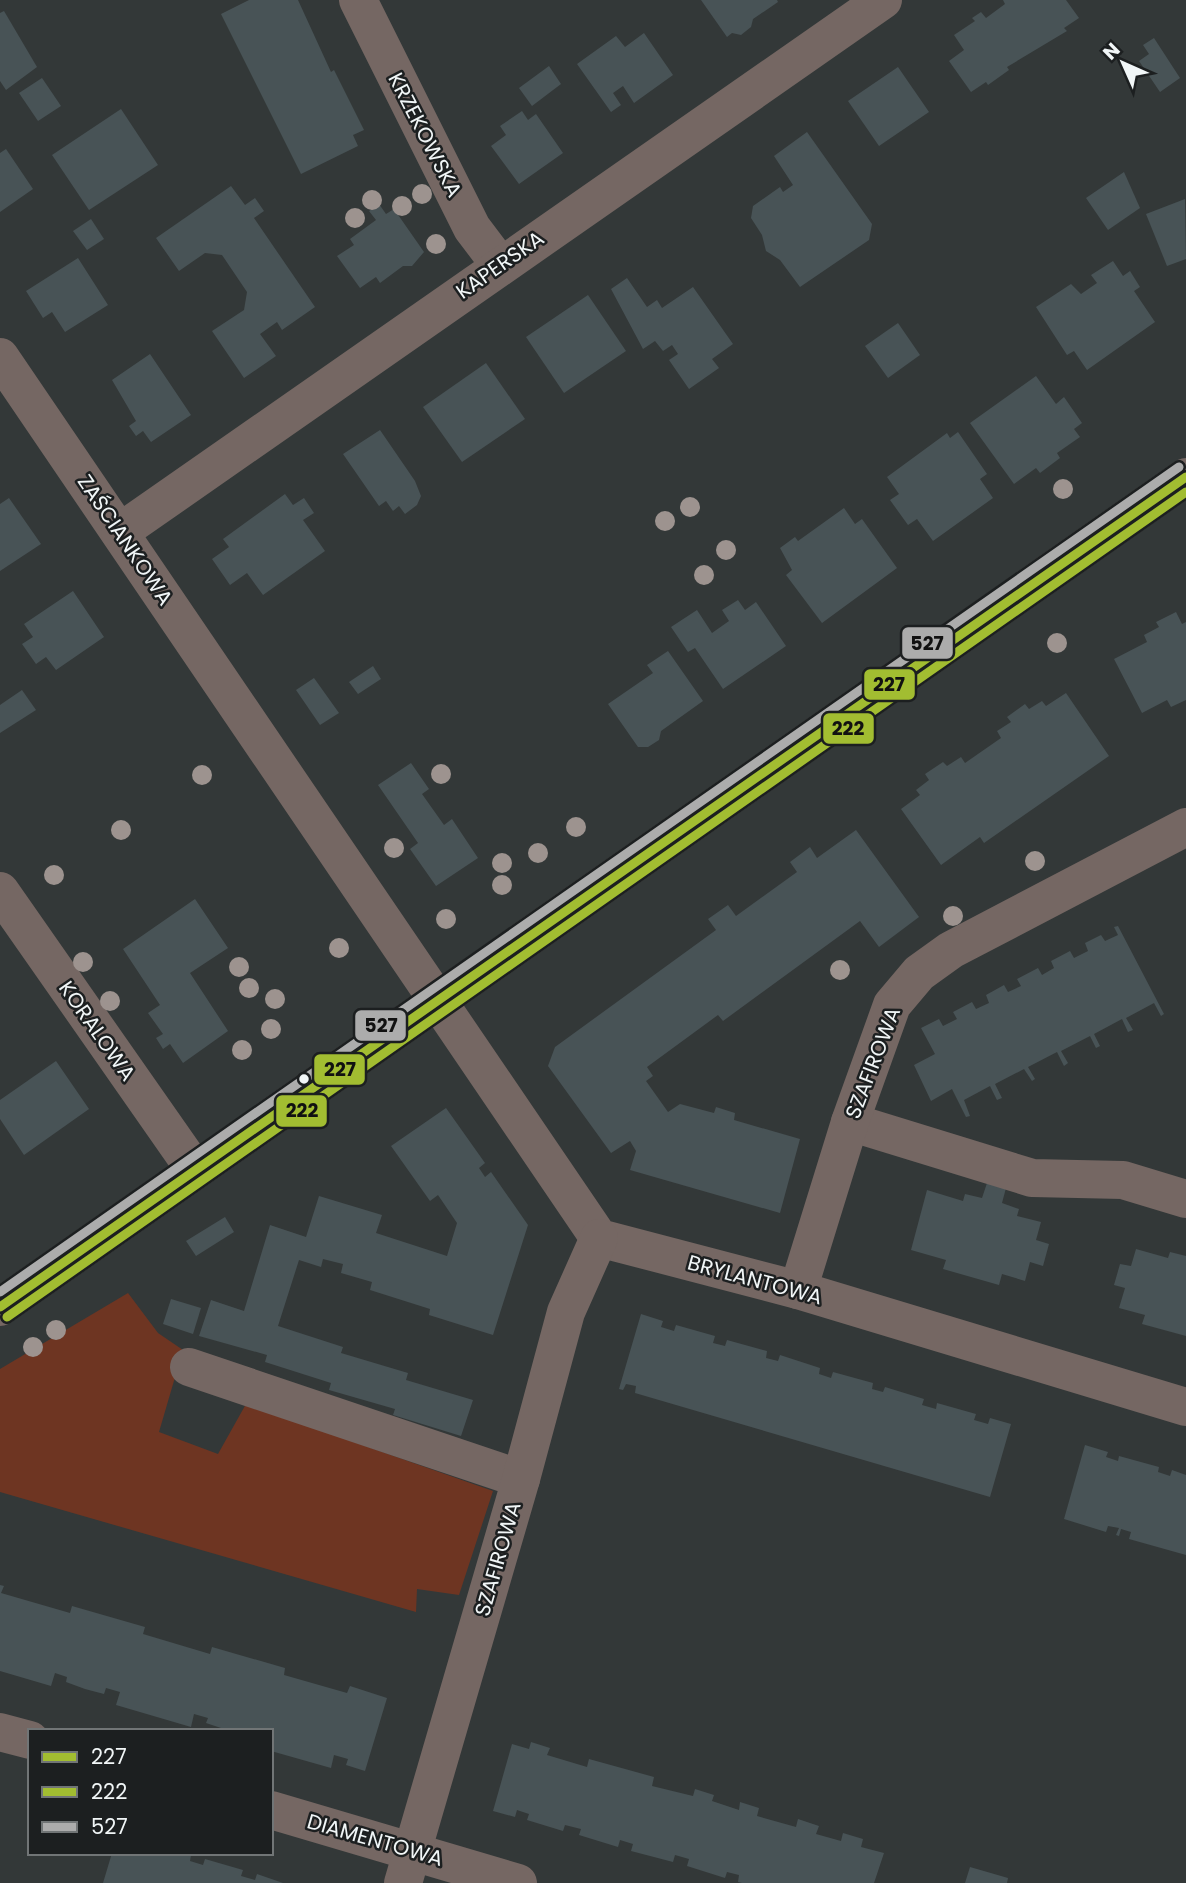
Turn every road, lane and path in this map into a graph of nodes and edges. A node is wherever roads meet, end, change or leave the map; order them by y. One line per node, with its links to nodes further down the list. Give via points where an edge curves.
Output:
1 (358, 0): 3 (street, KRZEKOWSKA, via 472,228)
2 (883, 0): 3 (street, KAPERSKA)
3 (499, 265): 6 (street, KAPERSKA)
4 (0, 357): 6 (street, ZAŚCIANKOWA)
5 (1186, 477): 9 (street)
6 (120, 532): 9 (street, ZAŚCIANKOWA)
7 (1186, 827): 10 (street, SZAFIROWA, via 951,950 919,973 892,1005)
8 (0, 891): 11 (street, KORALOWA)
9 (437, 1001): 11 (street); 13 (street)
10 (850, 1122): 12 (street, via 1032,1178 1123,1180); 14 (street, SZAFIROWA)
11 (195, 1170): 15 (street)
12 (1186, 1199)
13 (599, 1238): 14 (street, BRYLANTOWA); 18 (street, SZAFIROWA, via 566,1312)
14 (798, 1290): 17 (street, BRYLANTOWA)
15 (0, 1307)
16 (189, 1367): 18 (street)
17 (1186, 1407)
18 (522, 1479): 22 (street, SZAFIROWA)
19 (0, 1732): 20 (street)
20 (28, 1739)
21 (273, 1811): 22 (street, DIAMENTOWA)
22 (408, 1867): 23 (street, DIAMENTOWA)
23 (518, 1883)

